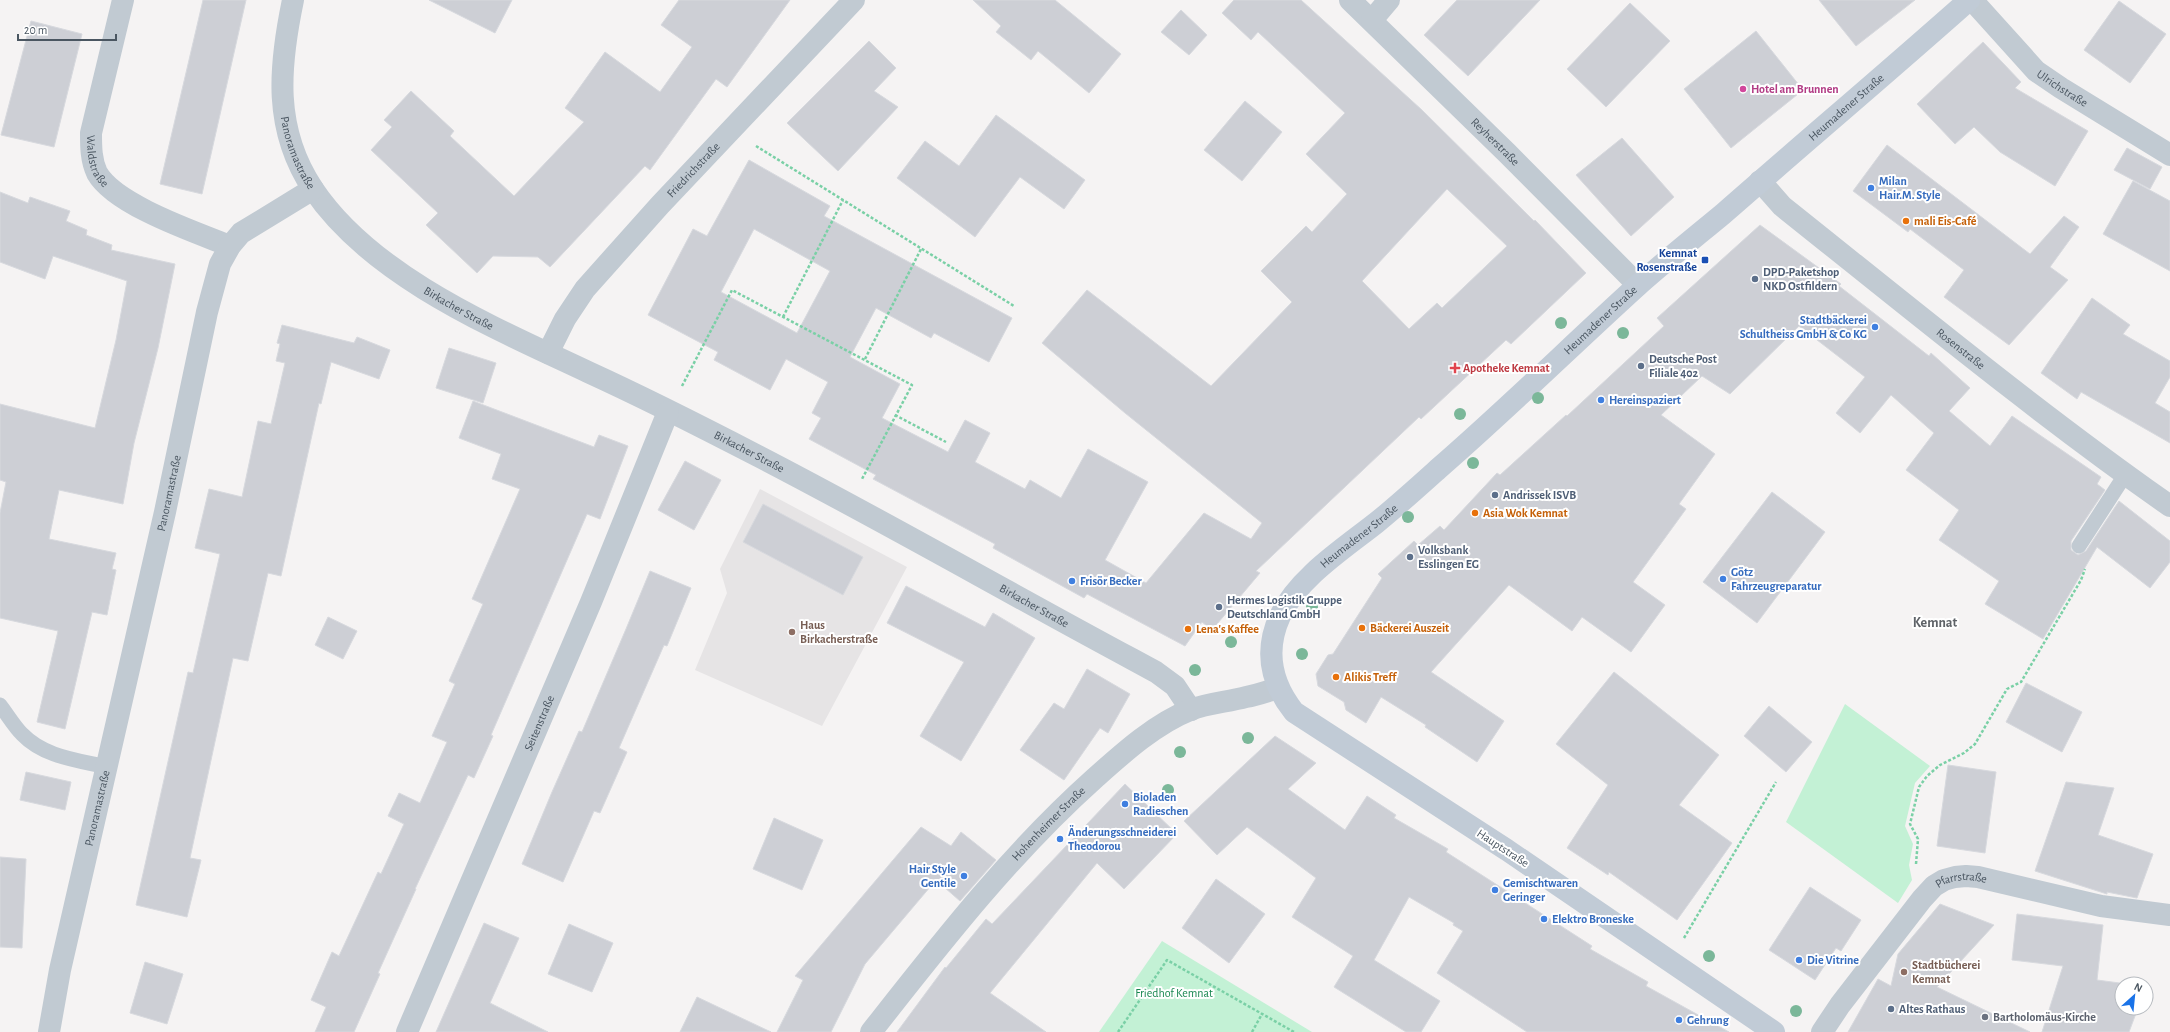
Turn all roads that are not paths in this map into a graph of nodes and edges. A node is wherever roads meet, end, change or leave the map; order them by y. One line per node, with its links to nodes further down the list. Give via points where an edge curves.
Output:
1 (123, 0): 11 (street, Waldstraße, via 91,134 91,154 97,172 107,186 122,198)
2 (293, 0): 10 (street, Panoramastraße, via 283,63 282,106 302,169)
3 (854, 0): 13 (street, Friedrichstraße, via 660,205 585,289 565,319)
4 (1350, 0): 7 (street, Reyherstraße)
5 (1389, 0): 7 (street)
6 (1970, 0): 8 (street, Ulrichstraße, via 2036,71); 9 (main road, Heumadener Straße)
7 (1372, 20): 12 (street, Reyherstraße)
8 (2170, 155)
9 (1760, 181): 12 (main road, Heumadener Straße); 15 (street, Rosenstraße, via 1782,206)
10 (313, 189): 11 (street, Panoramastraße, via 241,233); 13 (street, Birkacher Straße, via 349,233 377,256 470,315)
11 (230, 246): 21 (street, Panoramastraße, via 220,264 207,312)
12 (1638, 285): 18 (main road, Heumadener Straße, via 1440,467 1377,522 1326,561 1309,579 1281,615 1273,636 1273,676)
13 (548, 353): 14 (street, Birkacher Straße)
14 (668, 412): 20 (street, Birkacher Straße, via 756,455 1156,672 1175,686); 24 (street, Seitenstraße, via 591,602)
15 (2125, 475): 16 (street, Rosenstraße); 17 (lane)
16 (2170, 506)
17 (2079, 546)
18 (1278, 688): 20 (street, Hohenheimer Straße); 26 (main road, Hauptstraße, via 1294,712 1507,850)
19 (0, 705): 21 (lane, via 22,734 38,747 55,755)
20 (1191, 710): 25 (street, Hohenheimer Straße, via 1167,722 1136,743 1024,846)
21 (107, 767): 23 (street, Panoramastraße, via 60,970)
22 (2170, 915): 27 (street, Pfarrstraße, via 2101,906 1978,877 1955,876 1934,886 1840,1005)
23 (49, 1032)
24 (407, 1032)
25 (871, 1032)
26 (1774, 1032)
27 (1822, 1032)

